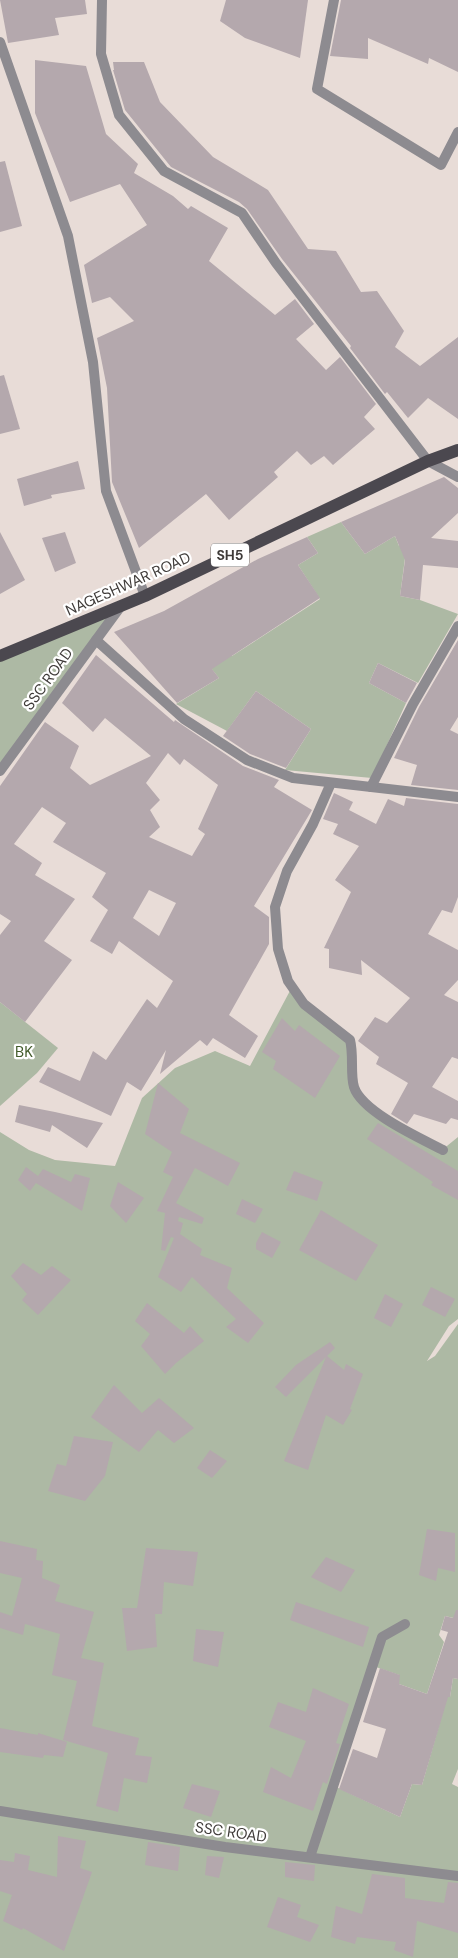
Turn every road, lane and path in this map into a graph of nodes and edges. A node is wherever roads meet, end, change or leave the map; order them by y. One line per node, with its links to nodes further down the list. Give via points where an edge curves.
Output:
1 (102, 0): 6 (street, via 101,54 119,115 164,171 242,213 276,263)
2 (334, 0): 4 (street, via 317,89 441,165)
3 (0, 42): 8 (street, via 68,236 93,362 106,491)
4 (458, 132)
5 (458, 450): 6 (main road, NAGESHWAR ROAD / SH5)
6 (428, 461): 7 (street); 8 (main road, NAGESHWAR ROAD / SH5)
7 (458, 477)
8 (145, 596): 9 (main road, NAGESHWAR ROAD / SH5)
9 (121, 606): 11 (street, SSC ROAD); 12 (main road, NAGESHWAR ROAD / SH5)
10 (458, 626): 15 (street, via 413,704)
11 (96, 640): 13 (street, SSC ROAD); 14 (street, via 184,719 247,760 292,778)
12 (0, 656)
13 (0, 771)
14 (331, 783): 15 (street); 17 (street, via 287,871 276,907 278,949 288,981 304,1004 350,1040 354,1088 366,1104 398,1127)
15 (371, 787): 16 (street)
16 (458, 797)
17 (443, 1150)
18 (405, 1624): 20 (street, via 382,1637)
19 (0, 1811): 20 (street, SSC ROAD, via 225,1847)
20 (310, 1857): 21 (street, SSC ROAD)
21 (458, 1876)

